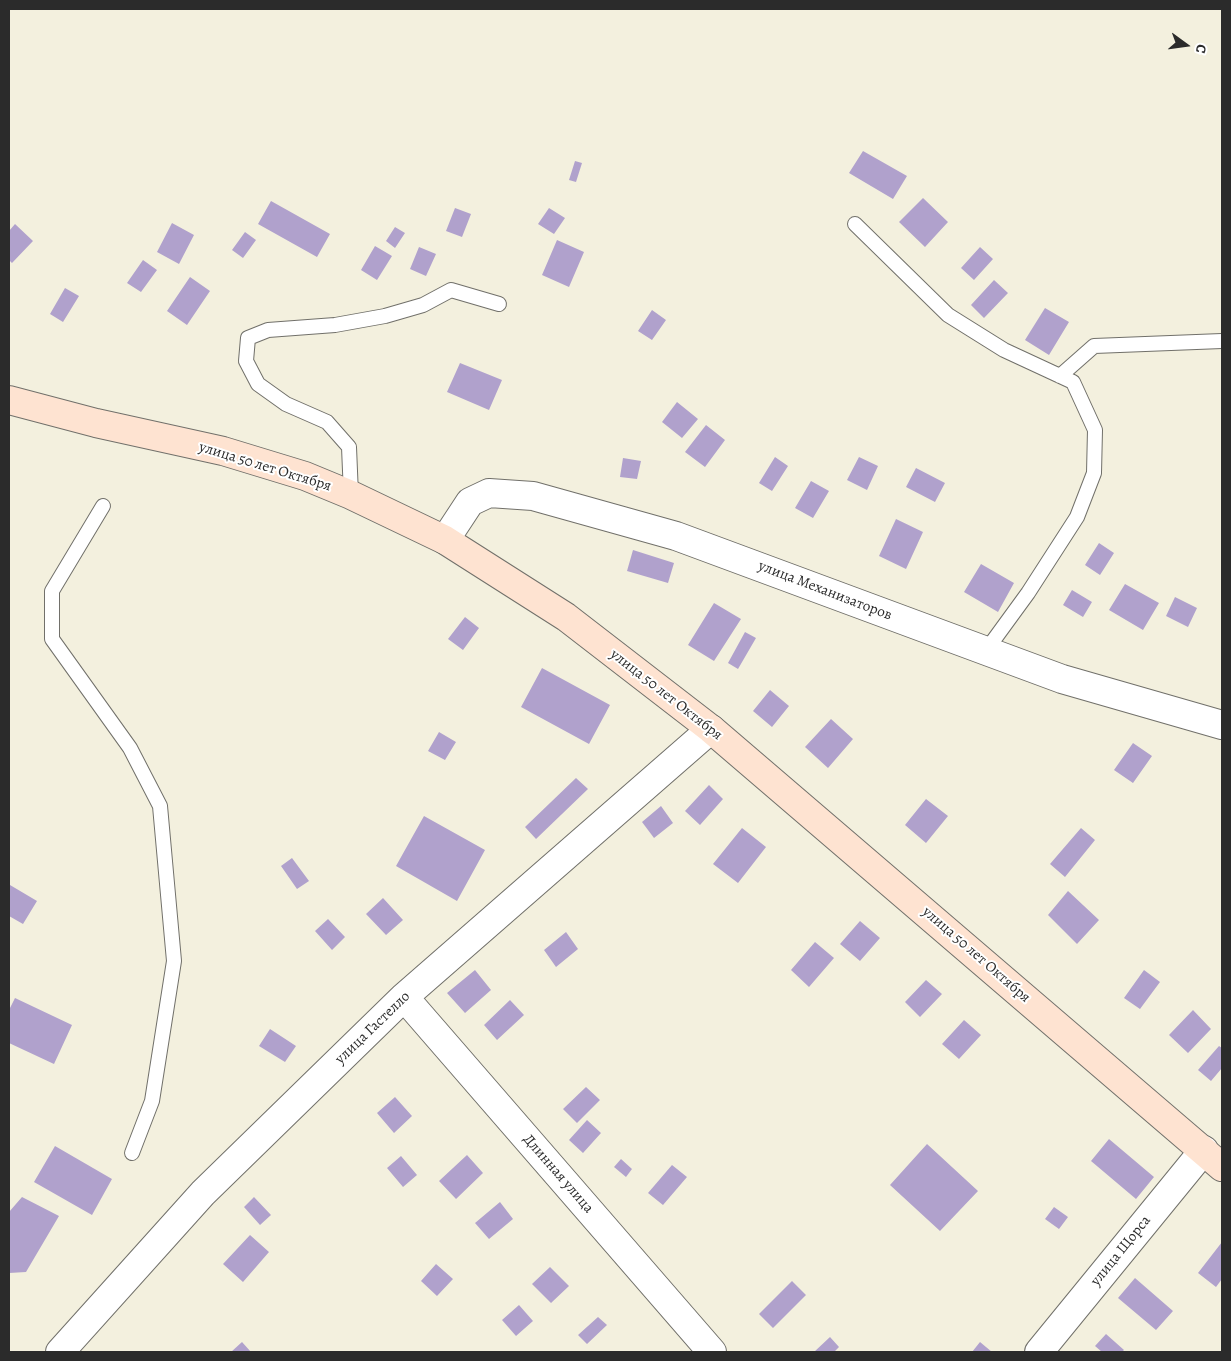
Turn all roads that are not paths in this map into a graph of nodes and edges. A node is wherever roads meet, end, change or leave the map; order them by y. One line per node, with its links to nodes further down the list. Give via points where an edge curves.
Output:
1 (855, 224): 4 (lane, via 948,315 1004,350)
2 (500, 304): 6 (lane, via 451,290 423,305 385,316 335,325 268,330 248,338 246,361 258,384 286,404 328,422 349,447)
3 (1222, 341): 4 (lane, via 1094,346)
4 (1060, 376): 9 (lane, via 1073,382 1095,430 1094,473 1077,517)
5 (9, 400): 6 (street, улица 50 лет Октября, via 223,451 305,476)
6 (351, 495): 8 (street, улица 50 лет Октября)
7 (103, 506): 13 (lane, via 52,590 52,639 130,748 160,806 174,961 152,1101)
8 (445, 540): 9 (street, улица Механизаторов, via 470,502 489,493 533,496 676,536 811,584); 11 (street, улица 50 лет Октября, via 566,617)
9 (985, 652): 10 (street, улица Механизаторов, via 1062,679)
10 (1222, 725)
11 (710, 728): 12 (street, улица Гастелло); 14 (street, улица 50 лет Октября)
12 (404, 997): 15 (street, улица Гастелло, via 203,1193); 16 (street, Длинная улица)
13 (132, 1153)
14 (1213, 1159): 17 (street, улица Щорса)
15 (60, 1352)
16 (712, 1352)
17 (1039, 1352)

